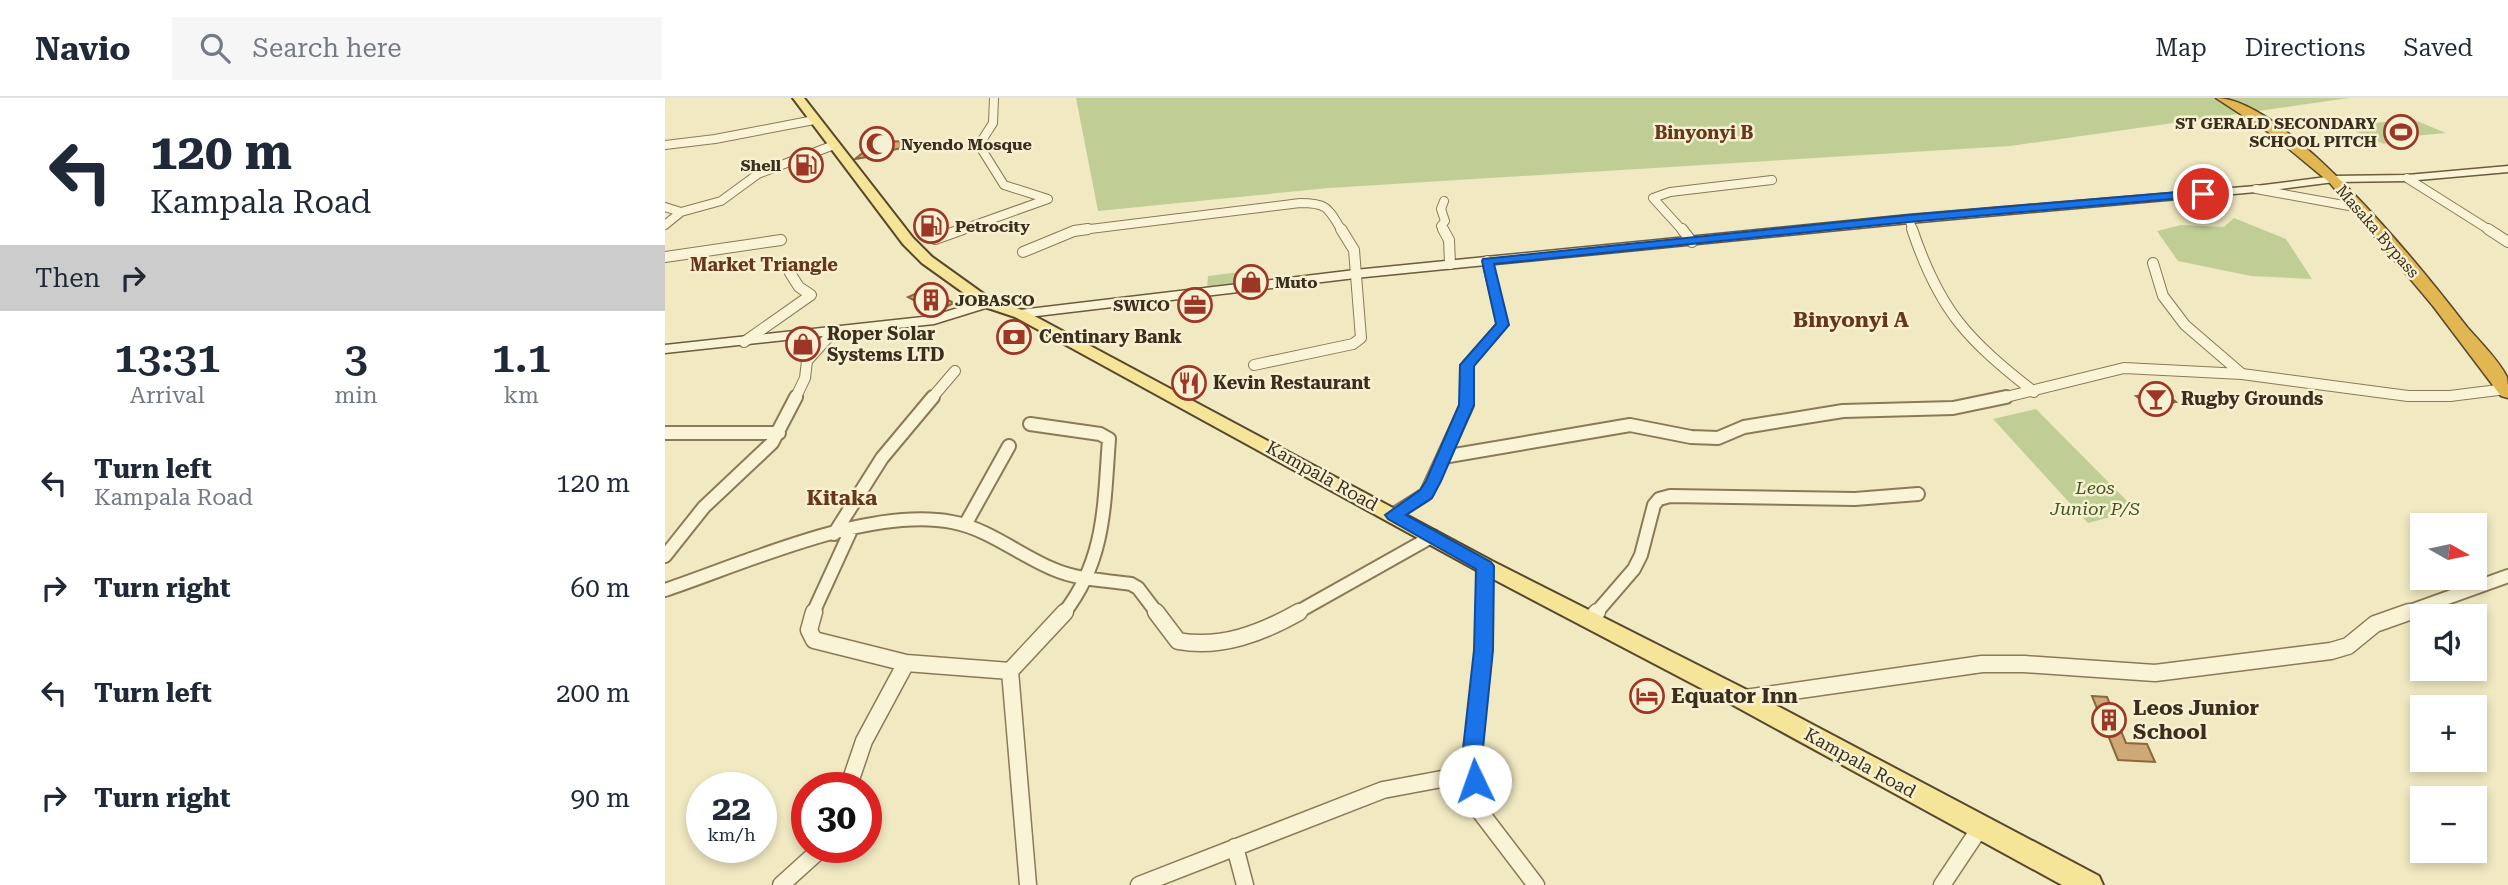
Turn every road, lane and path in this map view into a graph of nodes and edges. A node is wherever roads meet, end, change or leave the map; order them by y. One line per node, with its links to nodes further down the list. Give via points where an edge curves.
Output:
1 (798, 98): 4 (main road, Kampala Road)
2 (994, 98): 18 (street, via 993,123 979,145 1004,185 1048,199)
3 (2222, 98): 9 (highway, Masaka Bypass, via 2276,131)
4 (814, 120): 5 (street); 6 (main road, Kampala Road)
5 (665, 145)
6 (834, 145): 15 (street, via 758,174 721,201); 29 (main road, Kampala Road, via 908,241)
7 (2508, 169): 8 (main road)
8 (2406, 178): 9 (main road); 21 (street)
9 (2334, 179): 11 (main road); 14 (highway, Masaka Bypass)
10 (1772, 180): 20 (street, via 1669,192 1653,198 1666,205)
11 (2256, 189): 14 (street); 16 (main road)
12 (1444, 201): 26 (street, via 1441,226 1448,240)
13 (665, 207): 15 (street)
14 (2360, 208): 37 (highway, Masaka Bypass)
15 (681, 212): 17 (street)
16 (1909, 219): 20 (main road); 38 (street, via 1935,290 1945,304 1995,362)
17 (665, 225)
18 (935, 239)
19 (781, 240): 23 (street)
20 (1692, 242): 24 (main road)
21 (2508, 242)
22 (1023, 252): 28 (street, via 1084,229 1311,202 1327,207 1352,245)
23 (665, 257)
24 (1487, 261): 26 (main road); 43 (street, via 1502,325 1467,365 1467,405)
25 (2153, 263): 36 (street, via 2163,296 2185,325)
26 (1450, 264): 28 (main road)
27 (790, 273): 32 (street, via 811,295)
28 (1355, 274): 30 (main road); 34 (street, via 1361,338 1357,342)
29 (987, 303): 30 (main road, Kampala Road); 31 (main road, via 934,320)
30 (1020, 314): 45 (main road, Kampala Road)
31 (834, 331): 32 (main road); 41 (street, via 807,361 805,378)
32 (744, 342): 33 (main road)
33 (665, 349)
34 (1254, 365)
35 (955, 371): 48 (street, via 883,458)
36 (2242, 374): 37 (street, via 2408,396); 38 (street, via 2123,368)
37 (2507, 391)
38 (2034, 392): 43 (street, via 1953,408 1843,411 1744,427 1718,438 1630,425)
39 (1030, 424): 53 (street, via 1109,439 1103,533)
40 (665, 433): 41 (street)
41 (779, 433): 50 (street, via 704,508)
42 (1009, 446): 46 (street)
43 (1443, 457): 45 (street, via 1426,494)
44 (1918, 494): 55 (street, via 1855,499 1732,495 1659,499 1634,569)
45 (1393, 515): 49 (main road, Kampala Road)
46 (965, 525): 47 (street, via 917,519); 53 (street)
47 (851, 530): 48 (street); 56 (street, via 809,630 814,640)
48 (834, 534): 54 (street)
49 (1433, 536): 51 (main road, Kampala Road); 53 (street, via 1281,622 1210,645 1178,641 1138,588)
50 (665, 556)
51 (1485, 566): 55 (main road, Kampala Road); 60 (street)
52 (2508, 576): 58 (street, via 2375,624 2348,646 2330,651 2155,673 1982,664)
53 (1085, 579): 57 (street, via 1054,628)
54 (665, 590)
55 (1591, 619): 58 (main road, Kampala Road)
56 (906, 663): 57 (street); 59 (street, via 864,741)
57 (1010, 671): 65 (street)
58 (1741, 698): 61 (main road, Kampala Road)
59 (853, 772)
60 (1474, 773): 62 (street, via 1383,790); 68 (street, via 1478,809)
61 (1980, 828): 69 (street); 70 (main road, Kampala Road)
62 (1235, 847): 66 (street); 67 (street)
63 (805, 863): 64 (street)
64 (781, 885)
65 (1028, 885)
66 (1139, 885)
67 (1245, 885)
68 (1536, 885)
69 (1942, 885)
70 (2089, 885)

